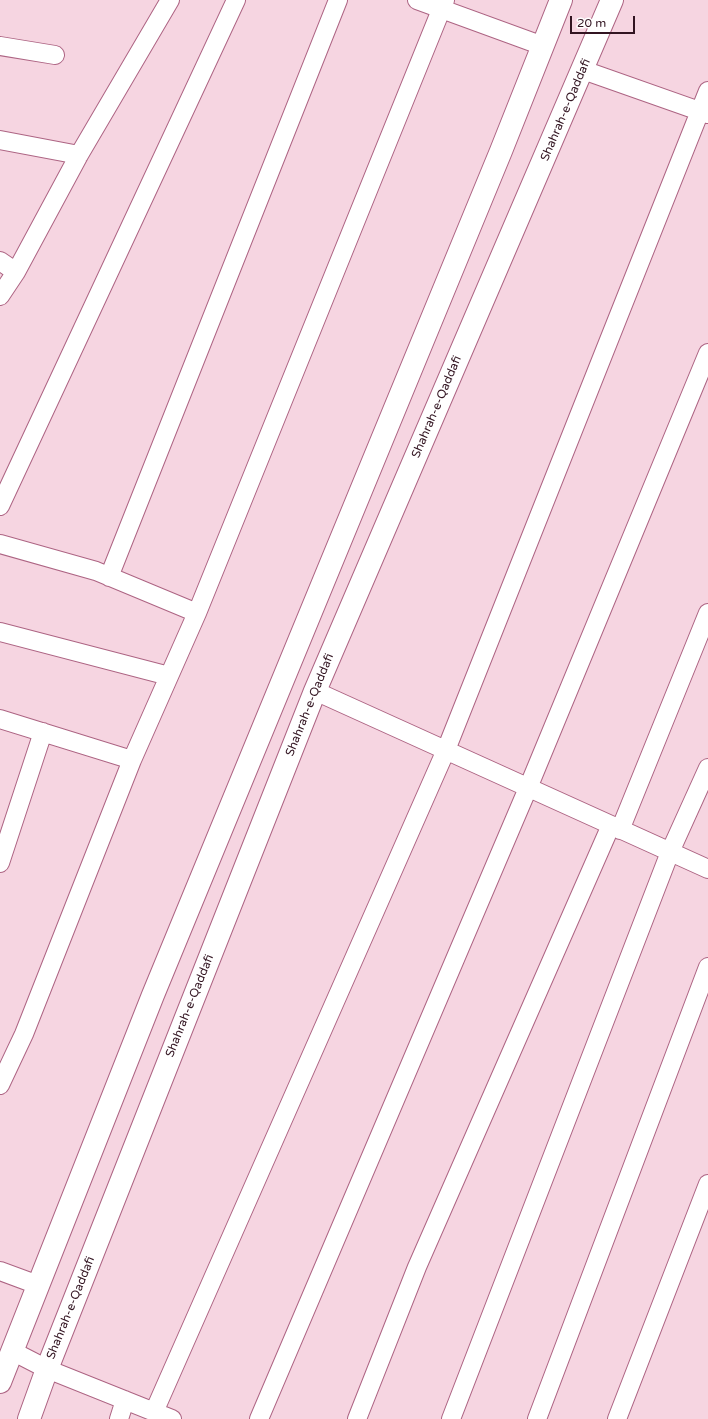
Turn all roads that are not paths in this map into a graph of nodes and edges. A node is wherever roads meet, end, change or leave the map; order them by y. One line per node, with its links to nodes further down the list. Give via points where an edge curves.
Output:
1 (170, 0): 15 (street)
2 (236, 0): 20 (street)
3 (338, 0): 22 (street)
4 (417, 0): 7 (street)
5 (561, 0): 9 (main road)
6 (612, 0): 11 (main road, Shahrah-e-Qaddafi)
7 (443, 5): 9 (street); 23 (street)
8 (0, 46): 10 (street)
9 (543, 46): 42 (main road, via 156,988)
10 (55, 56)
11 (583, 70): 13 (street); 27 (main road, Shahrah-e-Qaddafi)
12 (708, 91): 13 (street)
13 (704, 112): 30 (street)
14 (0, 140): 15 (street)
15 (79, 154): 17 (street)
16 (0, 261): 17 (street)
17 (16, 272): 18 (street)
18 (0, 296)
19 (708, 352): 33 (street)
20 (0, 506)
21 (0, 544): 22 (street)
22 (109, 577): 23 (street)
23 (197, 613): 26 (street)
24 (708, 613): 34 (street)
25 (0, 632): 26 (street)
26 (169, 676): 31 (street)
27 (315, 691): 30 (street); 44 (main road, Shahrah-e-Qaddafi)
28 (0, 719): 29 (street)
29 (42, 732): 31 (street); 36 (street)
30 (446, 750): 33 (street); 47 (street)
31 (132, 760): 39 (street, via 24,1034)
32 (708, 768): 35 (street)
33 (528, 788): 34 (street); 51 (street)
34 (616, 827): 35 (street); 52 (street, via 417,1267)
35 (670, 852): 37 (street); 53 (street)
36 (0, 863)
37 (708, 870)
38 (708, 967): 54 (street)
39 (0, 1085)
40 (708, 1184): 55 (street)
41 (0, 1271): 42 (street)
42 (38, 1285): 43 (main road)
43 (12, 1351): 44 (street); 45 (main road)
44 (47, 1369): 46 (street); 48 (main road, Shahrah-e-Qaddafi)
45 (0, 1382)
46 (125, 1400): 47 (street); 49 (street)
47 (154, 1412): 50 (street)
48 (29, 1419)
49 (119, 1419)
50 (172, 1419)
51 (259, 1419)
52 (357, 1419)
53 (451, 1419)
54 (537, 1419)
55 (618, 1419)

